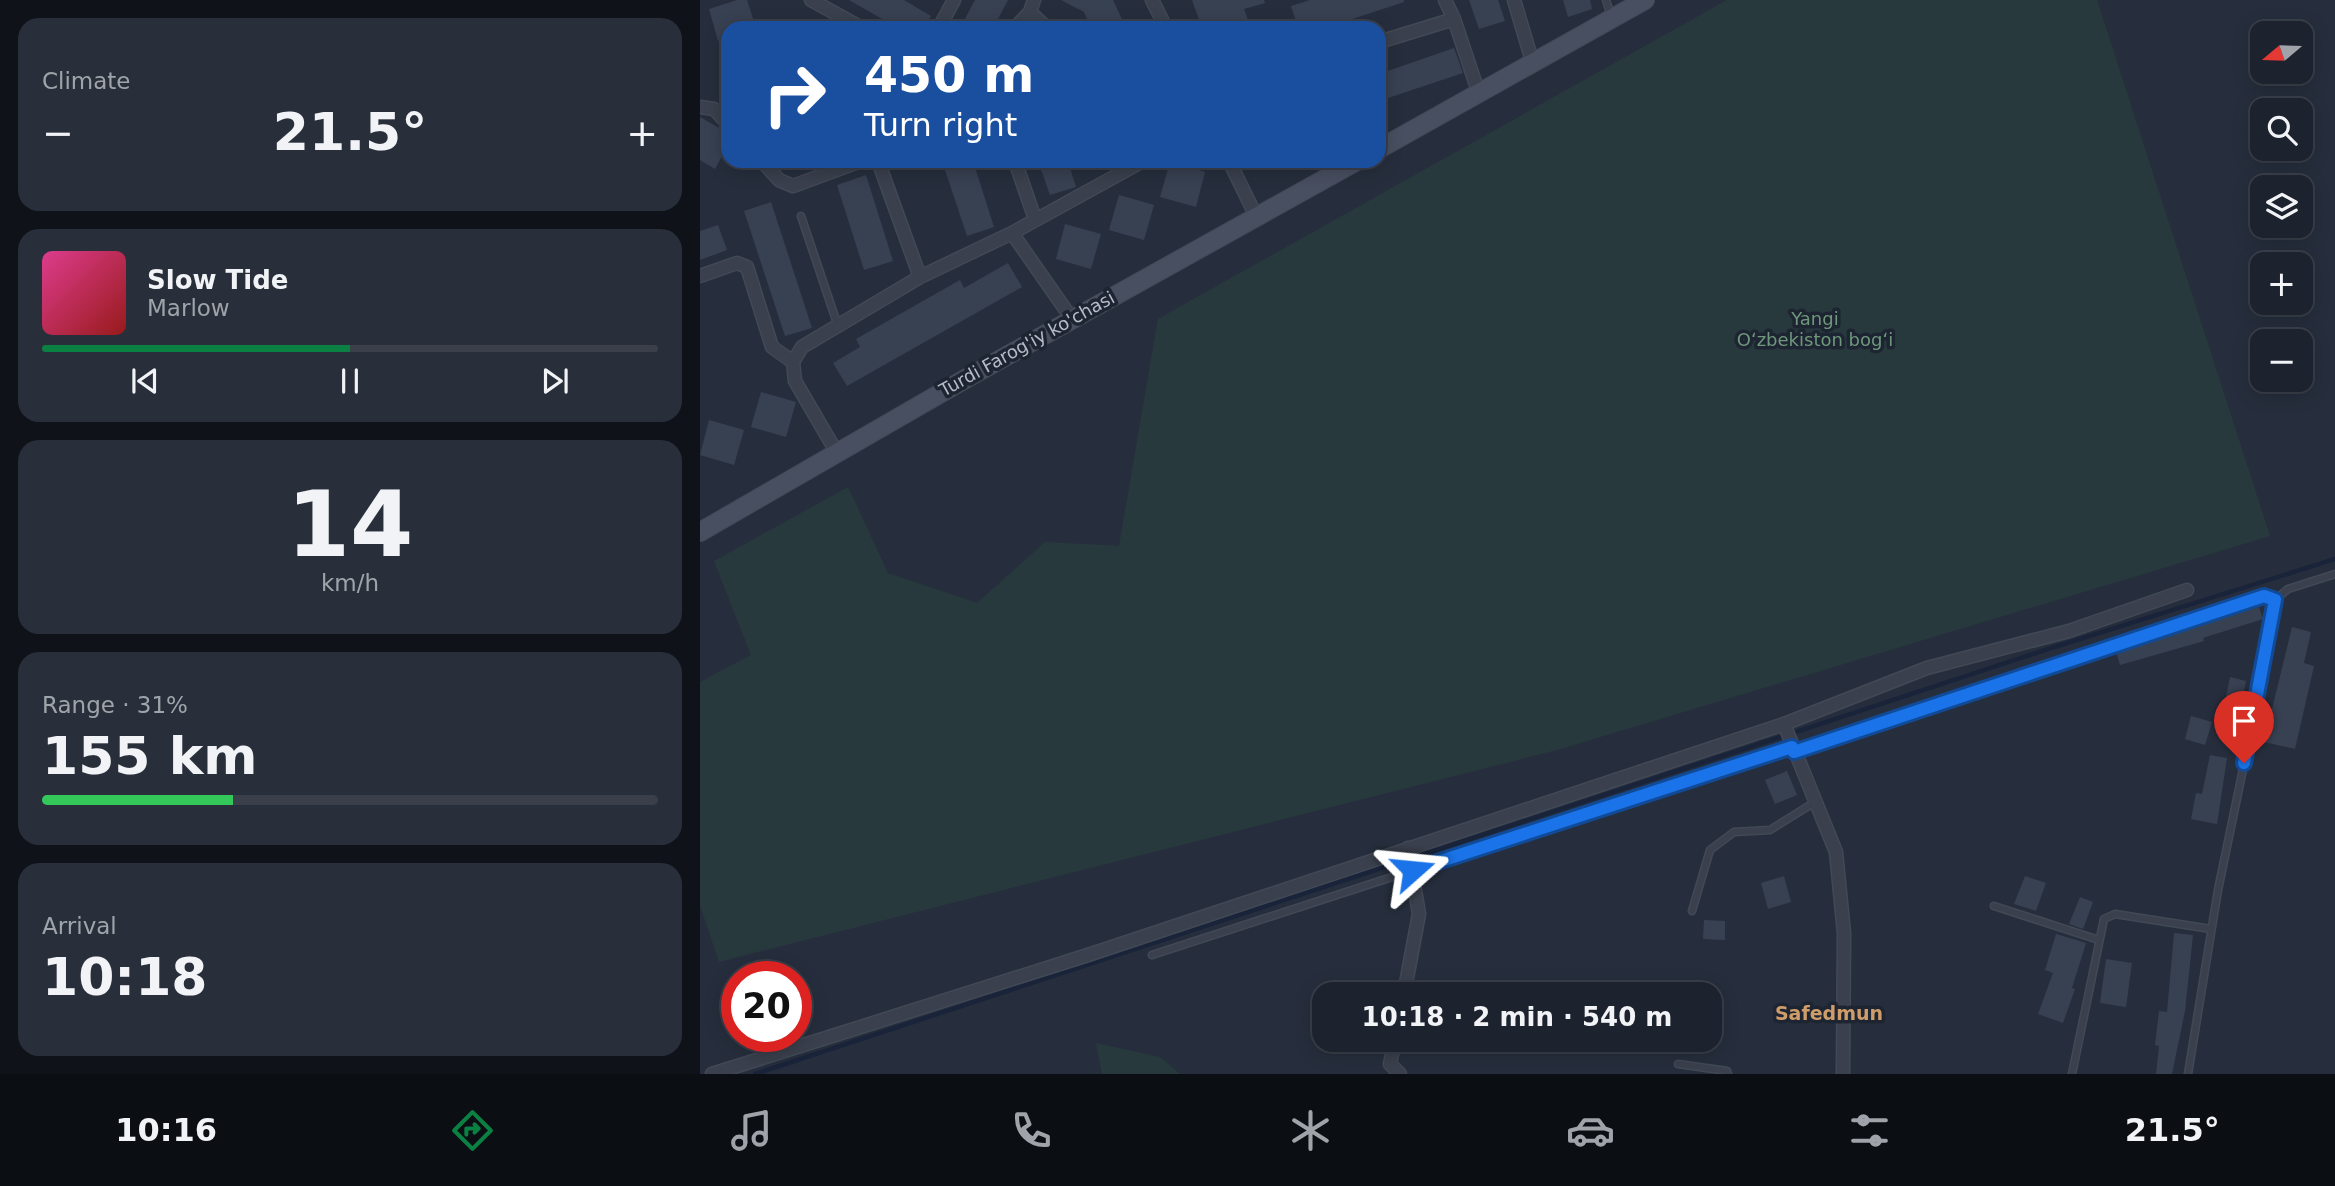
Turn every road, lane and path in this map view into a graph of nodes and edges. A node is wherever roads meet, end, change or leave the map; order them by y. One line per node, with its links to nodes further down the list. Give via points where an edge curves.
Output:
1 (811, 0): 11 (street)
2 (1152, 0): 15 (street)
3 (1445, 0): 10 (street)
4 (1514, 0): 17 (street)
5 (1606, 0): 9 (lane)
6 (1645, 0): 9 (main road)
7 (952, 1): 12 (street)
8 (1032, 6): 13 (street); 14 (street)
9 (1612, 18): 17 (main road)
10 (1454, 19): 16 (street); 18 (street)
11 (849, 21)
12 (942, 21)
13 (1020, 21)
14 (1042, 21)
15 (1162, 21)
16 (1386, 40)
17 (1533, 64): 18 (main road)
18 (1479, 94): 21 (main road)
19 (700, 107): 20 (street, via 714,109)
20 (721, 116)
21 (1386, 145)
22 (768, 168): 23 (street, via 793,186)
23 (842, 168)
24 (881, 168): 34 (street)
25 (1017, 168): 31 (street)
26 (1120, 168): 31 (street)
27 (1233, 168): 30 (street)
28 (1344, 168): 30 (main road, Turdi Farog'iy ko'chasi)
29 (801, 216): 36 (lane)
30 (1256, 216): 35 (main road, Turdi Farog'iy ko'chasi)
31 (1035, 219): 32 (street)
32 (1012, 233): 34 (street); 35 (street)
33 (700, 276): 37 (street, via 737,263 747,267 772,347)
34 (920, 277): 36 (street)
35 (1072, 319): 38 (main road, Turdi Farog'iy ko'chasi)
36 (838, 328): 37 (street, via 802,347)
37 (793, 362): 38 (street, via 795,381)
38 (837, 453): 39 (main road, Turdi Farog'iy ko'chasi)
39 (700, 532)
40 (2335, 574): 42 (lane, via 2288,589)
41 (2187, 590): 43 (street, via 2069,631 1927,668)
42 (2275, 600): 44 (lane, via 2264,596); 49 (lane)
43 (1784, 724): 44 (street); 46 (street)
44 (1792, 748): 45 (street); 46 (lane)
45 (1816, 801): 48 (lane, via 1770,830 1734,832 1710,850); 58 (street, via 1836,852 1844,933)
46 (1410, 859): 51 (lane); 52 (street, via 1419,914); 55 (street)
47 (1994, 906): 50 (lane)
48 (1692, 911)
49 (2211, 929): 50 (lane, via 2115,914 2104,919); 60 (lane)
50 (2099, 940): 59 (lane)
51 (1152, 955)
52 (1406, 982)
53 (1392, 1052): 56 (street, via 1390,1064)
54 (1678, 1064): 57 (lane)
55 (712, 1074)
56 (1400, 1074)
57 (1728, 1074)
58 (1843, 1074)
59 (2073, 1074)
60 (2188, 1074)

